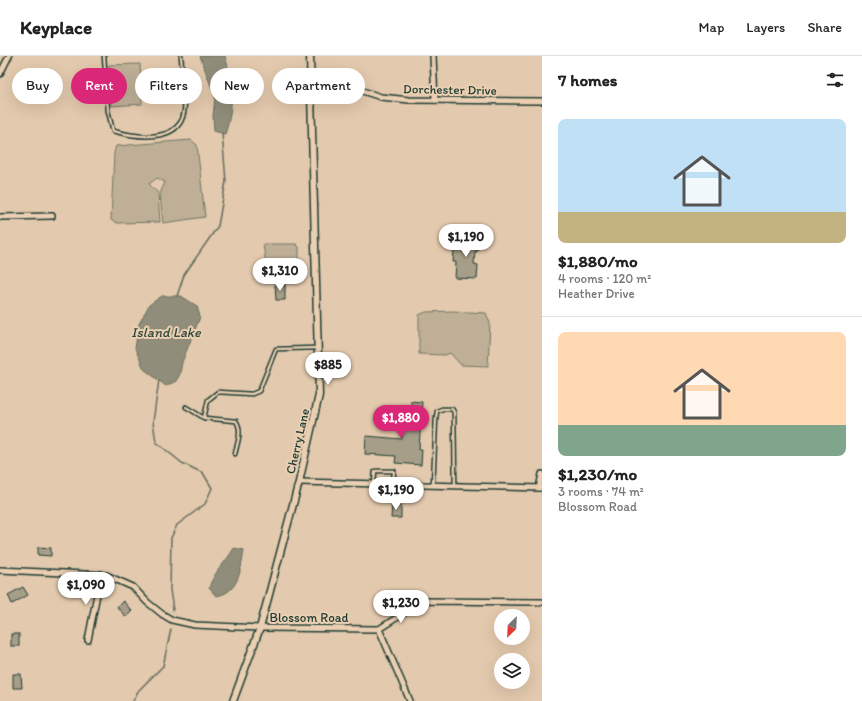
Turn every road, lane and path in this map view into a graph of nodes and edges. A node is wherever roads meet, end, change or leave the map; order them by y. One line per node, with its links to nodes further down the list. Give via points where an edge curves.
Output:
1 (8, 56): 7 (street)
2 (104, 56): 3 (lane, via 108,110 113,131 141,136 164,135 175,129 181,120 185,99)
3 (181, 56)
4 (310, 56): 6 (street, Cherry Lane)
5 (434, 56): 9 (street)
6 (311, 68)
7 (0, 74)
8 (365, 92): 9 (street, Dorchester Drive, via 381,97)
9 (434, 100): 10 (street, Dorchester Drive)
10 (542, 101)
11 (312, 104): 14 (street, Cherry Lane)
12 (52, 216): 13 (street)
13 (0, 217)
14 (318, 348): 16 (lane, via 276,349 259,391 252,394 218,392 208,400); 19 (street, Cherry Lane, via 319,395)
15 (186, 407): 16 (lane)
16 (204, 418): 17 (lane, via 236,422 239,433)
17 (235, 454)
18 (542, 474): 24 (street)
19 (299, 482): 20 (street); 28 (street, Cherry Lane)
20 (374, 484): 21 (street); 21 (lane, via 375,471 394,471)
21 (393, 484): 22 (street)
22 (433, 485): 23 (street); 23 (lane, via 437,411 452,409)
23 (455, 486): 24 (street)
24 (541, 488)
25 (0, 570): 26 (street, Blossom Road)
26 (101, 574): 28 (street, Blossom Road, via 133,587 147,602 172,620 195,625); 30 (street)
27 (542, 602): 29 (street, via 423,601)
28 (260, 628): 29 (street, Blossom Road); 31 (street, Cherry Lane)
29 (379, 629): 32 (street)
30 (88, 640)
31 (235, 700)
32 (410, 701)

